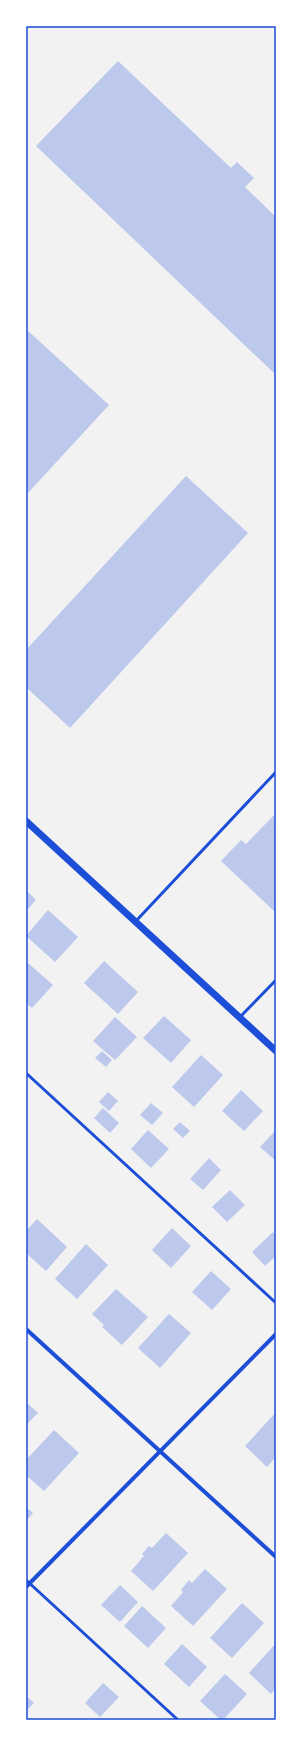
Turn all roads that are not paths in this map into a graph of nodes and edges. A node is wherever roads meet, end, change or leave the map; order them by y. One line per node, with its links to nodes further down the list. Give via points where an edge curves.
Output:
1 (276, 772): 3 (lane)
2 (26, 820): 3 (street)
3 (136, 921): 5 (street)
4 (276, 980): 5 (lane)
5 (240, 1017): 6 (street)
6 (276, 1050)
7 (26, 1073): 8 (lane)
8 (276, 1303)
9 (26, 1329): 11 (street)
10 (276, 1334): 11 (street)
11 (160, 1451): 12 (street); 13 (street)
12 (276, 1557)
13 (28, 1582): 14 (street); 15 (lane)
14 (26, 1587)
15 (178, 1720)

